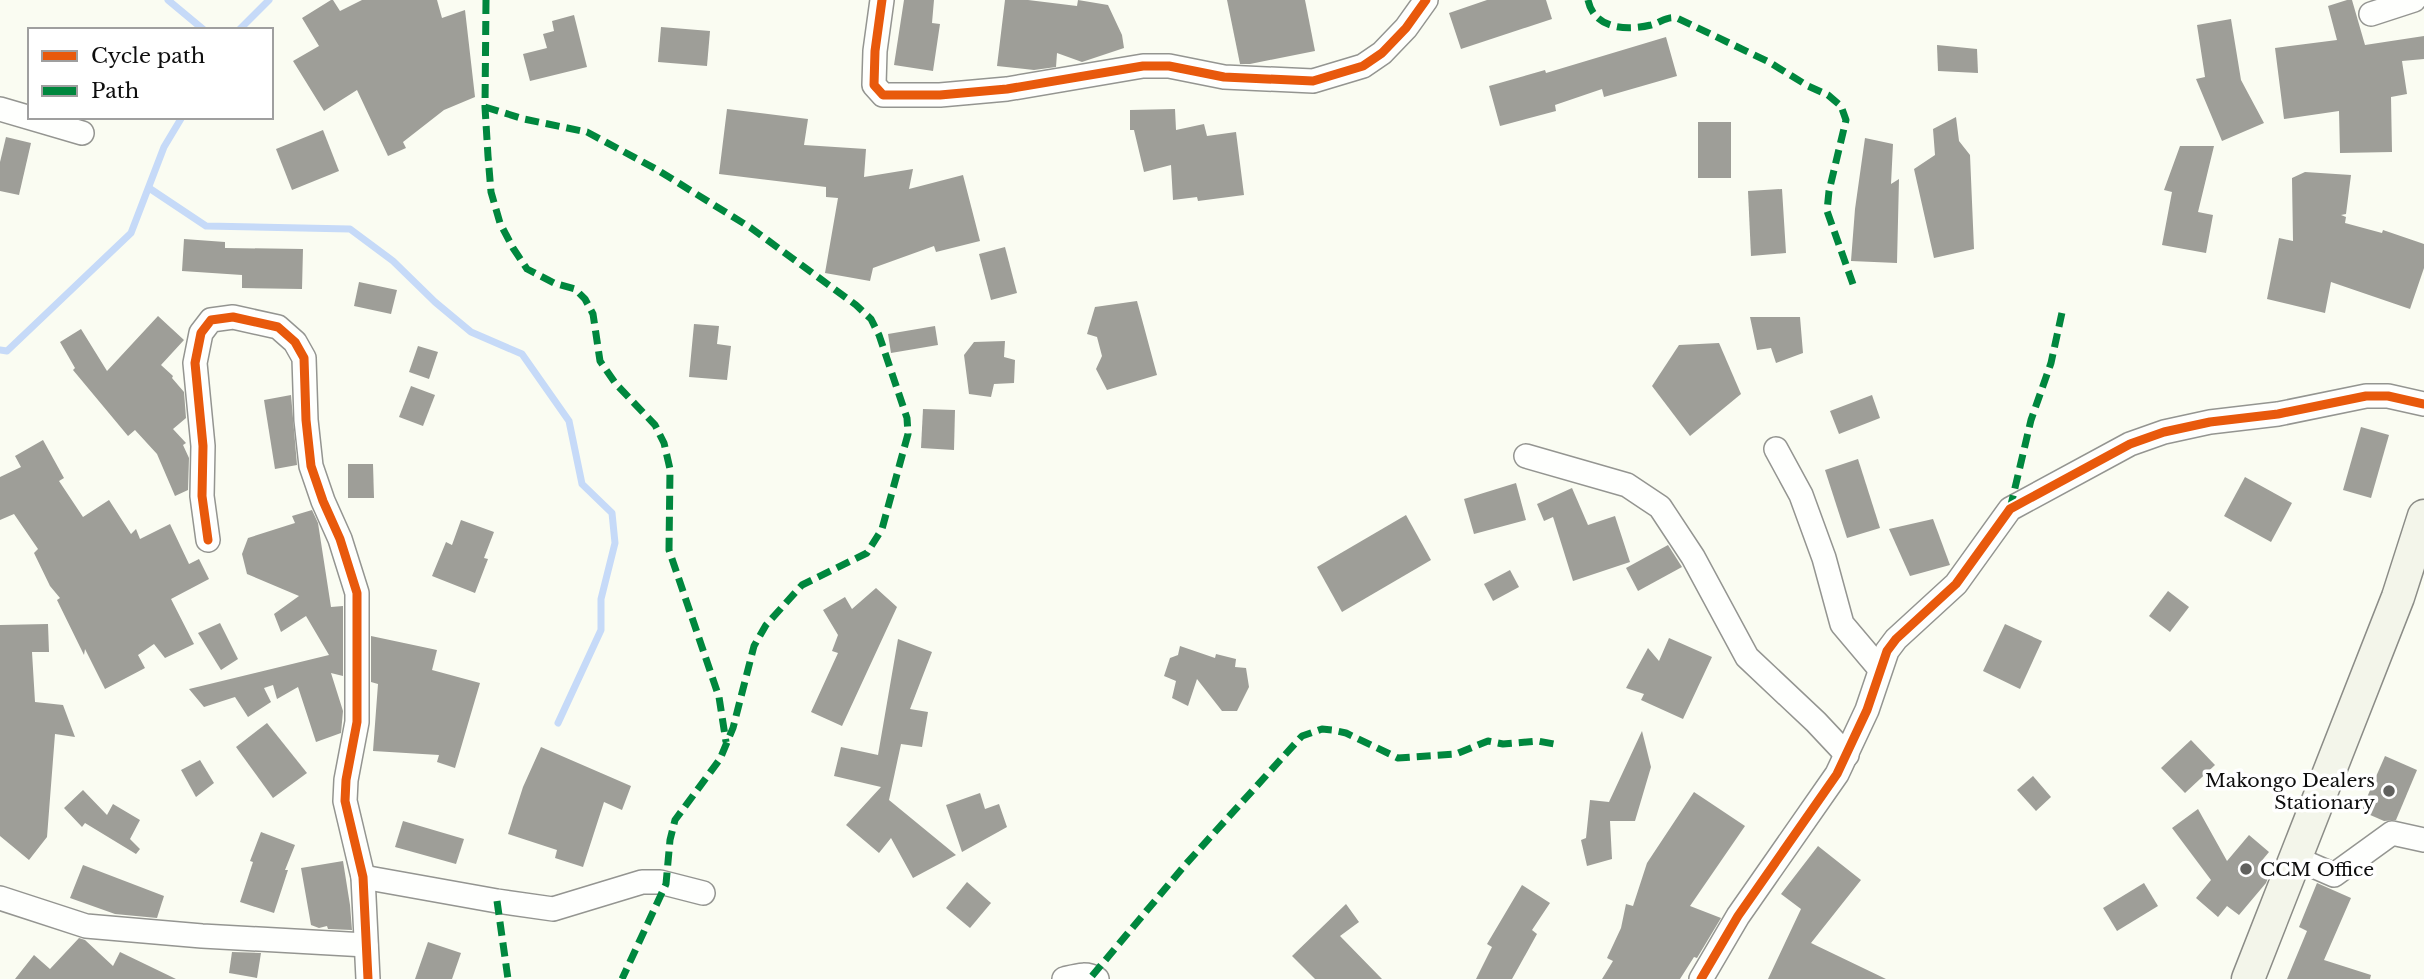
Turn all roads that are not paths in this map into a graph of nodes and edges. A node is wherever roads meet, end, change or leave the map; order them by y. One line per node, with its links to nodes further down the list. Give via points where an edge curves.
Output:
1 (882, 0): 2 (street, via 874,85 883,95 940,95 1007,89 1143,66 1224,77 1313,81 1363,65 1382,53)
2 (1426, 0)
3 (2414, 0): 4 (street)
4 (2371, 14)
5 (0, 109): 6 (street)
6 (28, 117)
7 (34, 119): 8 (street)
8 (82, 133)
9 (2424, 404): 14 (street, via 2366,396 2210,422 2130,444 2010,509 1956,584 1896,639)
10 (1776, 449): 14 (street, via 1806,508 1842,624)
11 (1525, 456): 15 (street, via 1628,485 1660,507 1747,657)
12 (2424, 516): 17 (street, via 2398,597)
13 (208, 540): 18 (street, via 195,363 201,333 211,320 259,321 278,327 304,358 311,466 357,593 357,722 345,801)
14 (1880, 669): 15 (street)
15 (1847, 755): 25 (street)
16 (2424, 840): 17 (street, via 2392,833 2334,875)
17 (2295, 858): 26 (street)
18 (363, 877): 19 (street, via 553,909 642,882); 21 (street)
19 (703, 893)
20 (0, 898): 21 (street, via 86,926)
21 (366, 945): 22 (street)
22 (368, 979)
23 (1064, 979): 24 (street, via 1080,974)
24 (1097, 979)
25 (1701, 979)
26 (2248, 979)

